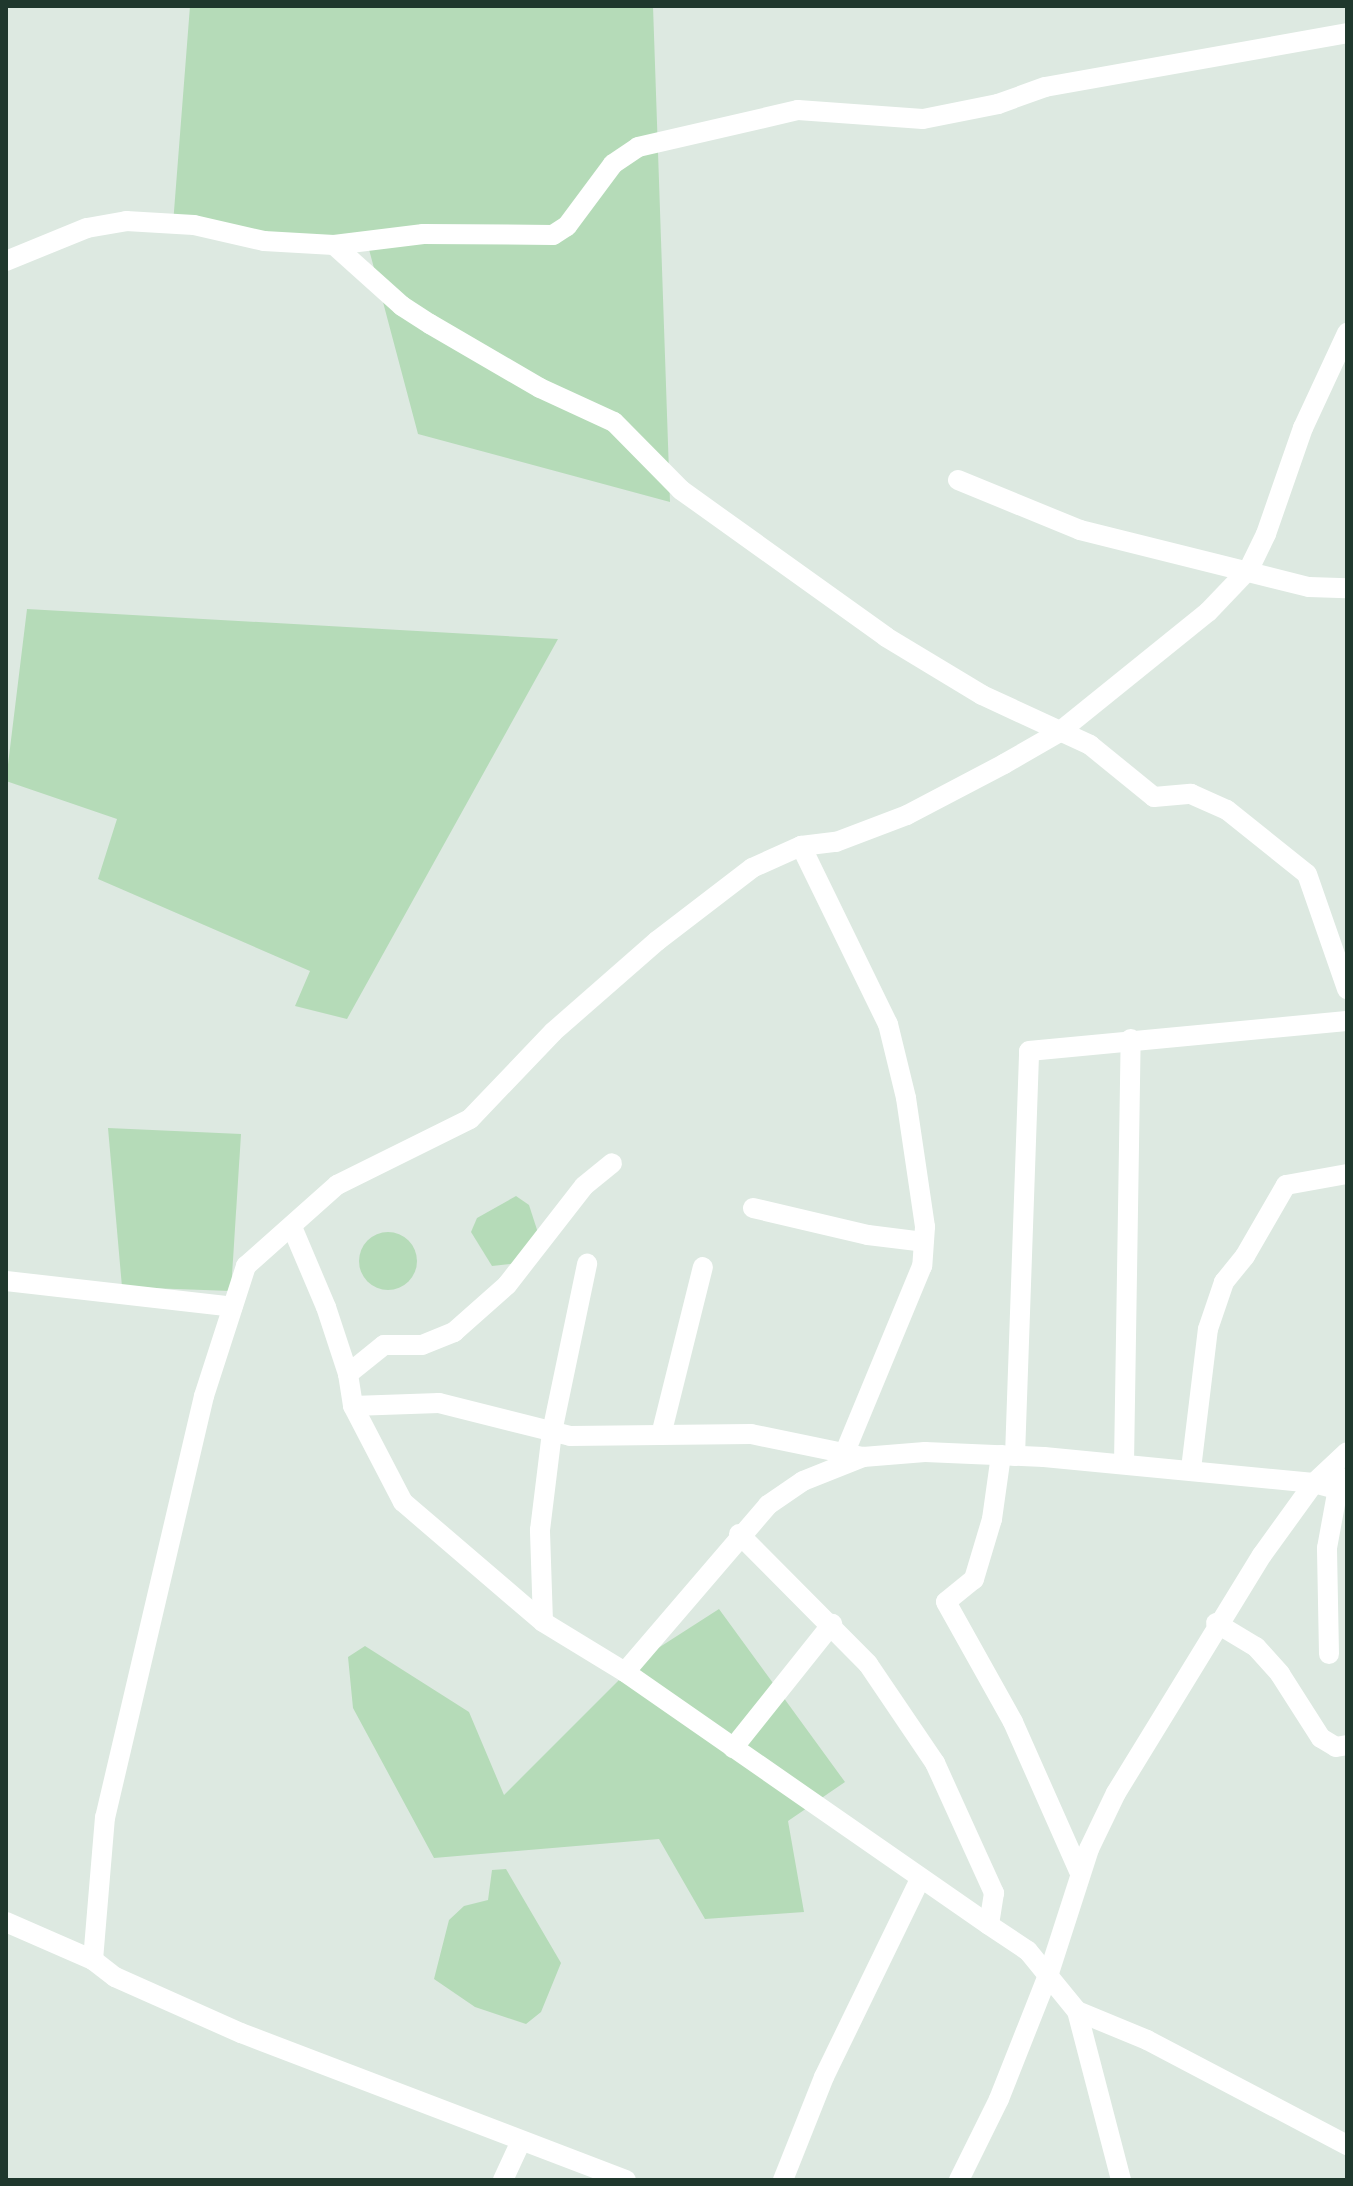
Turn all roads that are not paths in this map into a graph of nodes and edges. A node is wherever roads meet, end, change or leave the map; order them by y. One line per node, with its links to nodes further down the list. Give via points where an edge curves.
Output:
1 (1347, 33): 2 (street, via 1045,87 998,104 923,119 798,110 638,147 613,164 567,226 553,235 423,234)
2 (334, 245): 3 (street, via 264,241 194,225 126,221 87,228); 8 (street, via 430,324 540,388 614,422 681,490 756,540 826,597 940,670)
3 (6, 261)
4 (1347, 333): 6 (street, via 1303,428)
5 (958, 480): 6 (street, via 1080,530)
6 (1249, 569): 7 (street, via 1309,587); 8 (street, via 1208,612)
7 (1347, 588)
8 (1058, 733): 9 (street, via 907,815 836,842); 10 (street, via 1114,759 1154,797 1206,798 1307,874)
9 (801, 846): 16 (street, via 752,868 657,941 553,1032 470,1119 337,1185); 17 (street, via 888,1024 906,1098)
10 (1347, 989)
11 (1347, 1021): 12 (street)
12 (1131, 1039): 28 (street, via 1029,1051); 29 (street)
13 (612, 1163): 22 (street, via 584,1186 507,1285 454,1332 422,1345 384,1345)
14 (1347, 1174): 30 (street, via 1286,1185 1224,1282 1208,1329)
15 (753, 1208): 17 (street, via 868,1235)
16 (292, 1227): 21 (street, via 246,1266); 22 (street)
17 (924, 1242): 27 (street, via 922,1266)
18 (587, 1264): 24 (street)
19 (703, 1267): 25 (street)
20 (6, 1281): 21 (street)
21 (233, 1307): 45 (street, via 204,1396 105,1818)
22 (348, 1374): 23 (street)
23 (353, 1406): 24 (street, via 439,1403); 34 (street, via 403,1502)
24 (552, 1432): 25 (street); 34 (street, via 540,1530)
25 (661, 1435): 27 (street, via 751,1434)
26 (1346, 1452): 31 (street); 32 (street)
27 (854, 1456): 28 (street); 33 (street, via 803,1481)
28 (1008, 1456): 29 (street); 41 (street, via 974,1579 946,1602 1013,1722)
29 (1124, 1464): 30 (street)
30 (1191, 1469): 31 (street)
31 (1314, 1483): 32 (street); 35 (street)
32 (1342, 1490): 37 (street, via 1327,1548)
33 (739, 1534): 36 (street); 38 (street)
34 (543, 1622): 38 (street)
35 (1216, 1623): 39 (street, via 1256,1647 1302,1704 1321,1738 1336,1747); 41 (street, via 1116,1793)
36 (832, 1624): 40 (street); 44 (street, via 898,1702 954,1797 994,1893)
37 (1329, 1654)
38 (625, 1672): 40 (street)
39 (1347, 1745)
40 (733, 1748): 42 (street)
41 (1080, 1873): 46 (street)
42 (919, 1881): 44 (street); 52 (street, via 824,2077)
43 (6, 1922): 45 (street)
44 (989, 1925): 46 (street, via 1018,1942)
45 (93, 1960): 48 (street, via 115,1977 241,2033)
46 (1049, 1973): 47 (street); 53 (street, via 999,2099)
47 (1077, 2011): 49 (street, via 1147,2040); 54 (street)
48 (521, 2141): 50 (street); 51 (street)
49 (1347, 2145)
50 (503, 2180)
51 (626, 2180)
52 (783, 2180)
53 (959, 2180)
54 (1120, 2180)

